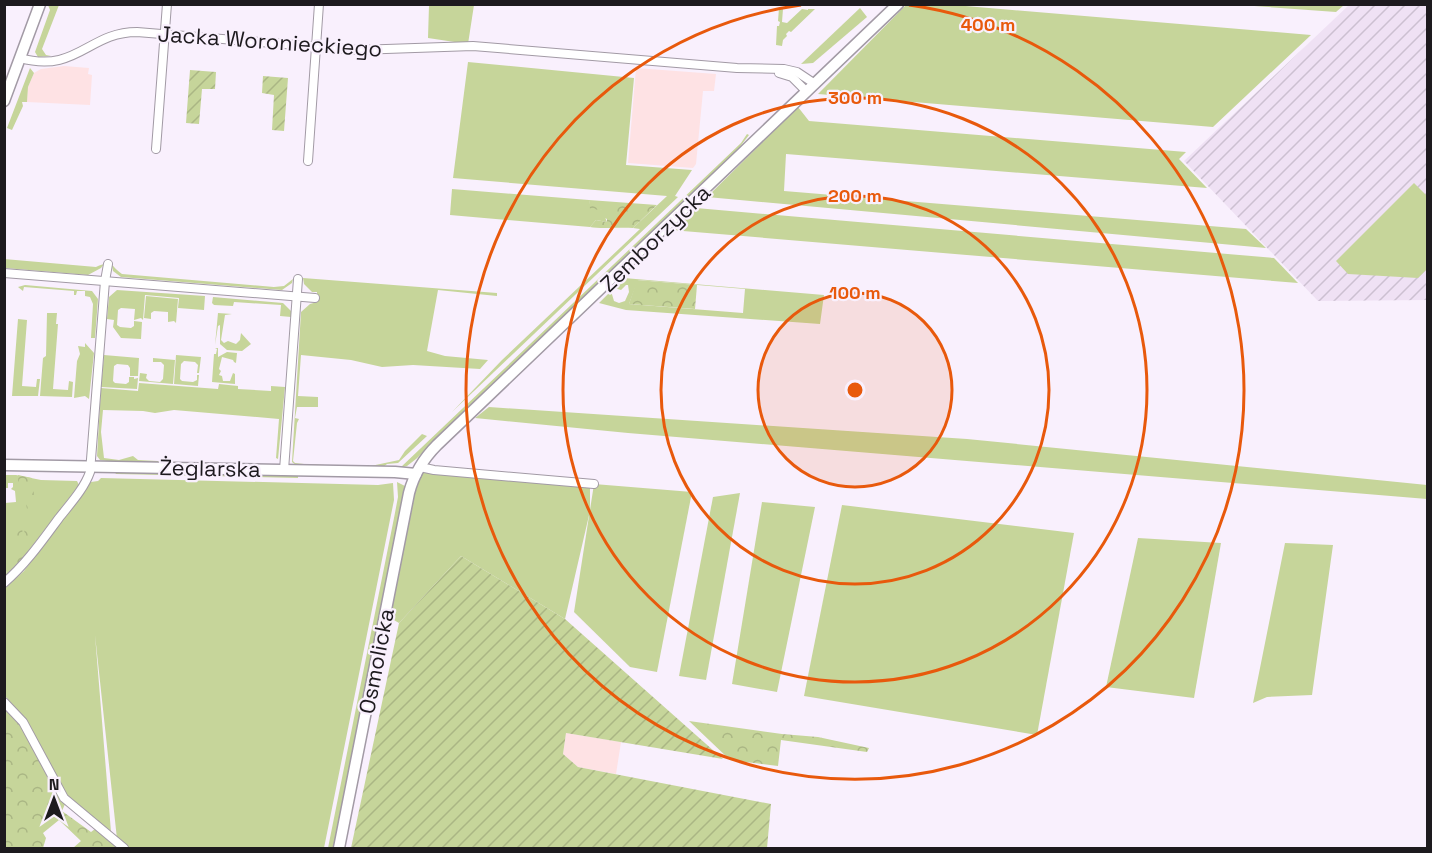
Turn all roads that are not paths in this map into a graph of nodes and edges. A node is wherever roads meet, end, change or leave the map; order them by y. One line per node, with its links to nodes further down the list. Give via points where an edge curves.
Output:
1 (40, 4): 7 (street)
2 (166, 4): 5 (street)
3 (319, 4): 6 (street)
4 (898, 4): 8 (street, Zemborzycka)
5 (164, 34): 6 (street, Jacka Woronieckiego); 7 (street, Jacka Woronieckiego, via 115,34 56,61); 10 (street)
6 (316, 46): 8 (street, Jacka Woronieckiego, via 376,50 468,46 772,70); 11 (street)
7 (20, 58): 9 (street)
8 (811, 88): 21 (street, Zemborzycka, via 439,443)
9 (4, 101)
10 (156, 149)
11 (308, 161)
12 (108, 264): 15 (street)
13 (4, 273): 15 (street)
14 (298, 279): 16 (street)
15 (105, 281): 16 (street); 19 (street)
16 (297, 297): 17 (street); 20 (street)
17 (315, 298)
18 (4, 465): 19 (street, Żeglarska)
19 (90, 466): 20 (street, Żeglarska); 23 (street, via 85,485 20,569)
20 (284, 470): 21 (street, Żeglarska)
21 (418, 471): 22 (street, Żeglarska); 26 (street, Osmolicka, via 408,500)
22 (594, 484)
23 (4, 583)
24 (4, 702): 25 (street, via 23,722 64,798)
25 (123, 849)
26 (339, 849)

